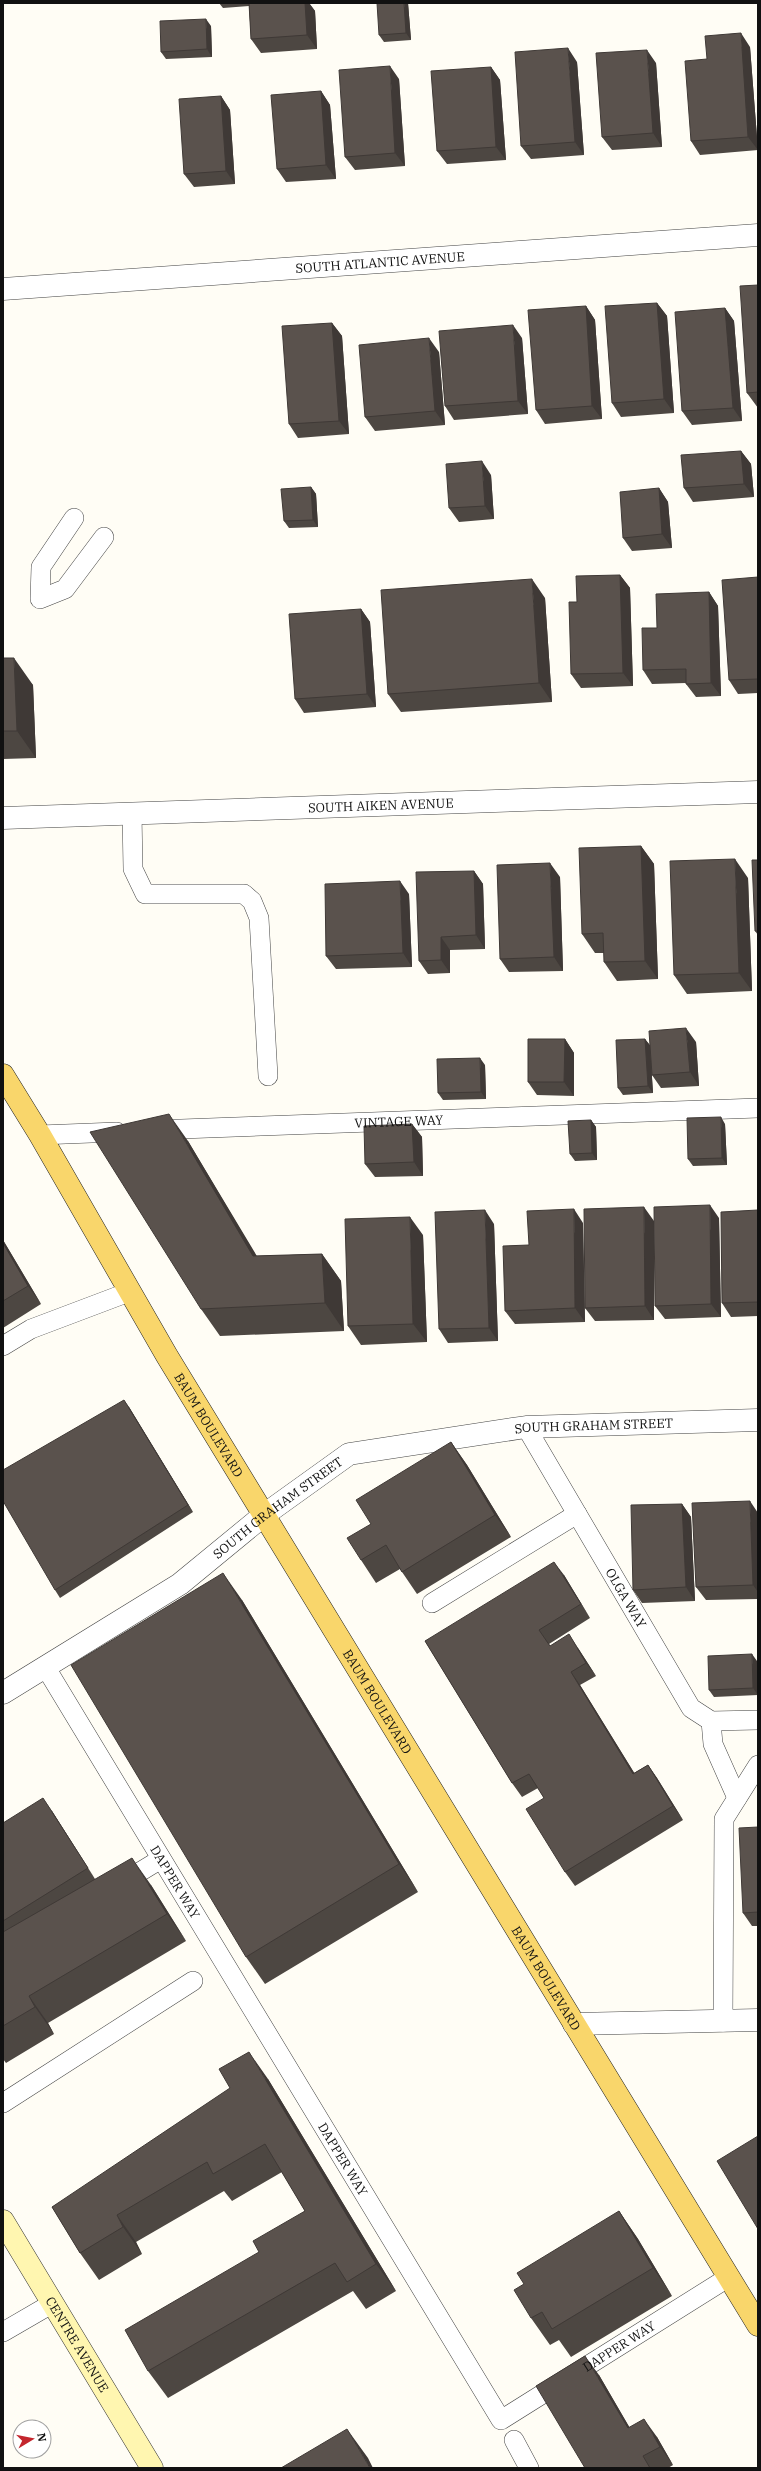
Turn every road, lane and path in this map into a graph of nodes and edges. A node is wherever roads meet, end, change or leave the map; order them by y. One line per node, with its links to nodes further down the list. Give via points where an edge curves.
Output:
1 (758, 235): 2 (street, SOUTH ATLANTIC AVENUE)
2 (3, 289)
3 (74, 518): 4 (lane, via 41,567 40,599 65,588)
4 (104, 537)
5 (758, 792): 6 (street, SOUTH AIKEN AVENUE)
6 (132, 813): 7 (street, SOUTH AIKEN AVENUE); 9 (lane, via 133,869 145,894 244,894 256,908 259,918)
7 (3, 818)
8 (3, 1075): 11 (main road, BAUM BOULEVARD)
9 (268, 1076)
10 (758, 1108): 11 (lane, VINTAGE WAY)
11 (40, 1134): 12 (main road, BAUM BOULEVARD)
12 (129, 1292): 13 (lane, via 31,1329); 17 (main road, BAUM BOULEVARD)
13 (3, 1346)
14 (758, 1420): 15 (street, SOUTH GRAHAM STREET)
15 (526, 1427): 16 (lane, OLGA WAY); 17 (street, SOUTH GRAHAM STREET, via 349,1454)
16 (577, 1514): 18 (lane); 22 (lane, OLGA WAY, via 691,1708)
17 (264, 1515): 19 (street, SOUTH GRAHAM STREET, via 180,1584); 30 (main road, BAUM BOULEVARD)
18 (432, 1603)
19 (46, 1668): 20 (street, SOUTH GRAHAM STREET); 25 (lane, DAPPER WAY)
20 (3, 1693)
21 (758, 1720): 22 (lane)
22 (711, 1721): 24 (lane, via 713,1744)
23 (758, 1765): 24 (lane)
24 (737, 1798): 29 (lane, via 724,1819)
25 (161, 1859): 26 (lane); 33 (lane, DAPPER WAY, via 501,2420)
26 (102, 1896)
27 (193, 1981): 31 (lane)
28 (758, 2020): 29 (street)
29 (723, 2022): 30 (street)
30 (574, 2024): 33 (main road, BAUM BOULEVARD)
31 (3, 2103)
32 (3, 2221): 34 (main road, CENTRE AVENUE)
33 (729, 2278): 35 (main road, BAUM BOULEVARD)
34 (53, 2303): 36 (lane); 38 (main road, CENTRE AVENUE)
35 (758, 2325)
36 (3, 2332)
37 (514, 2440): 39 (lane)
38 (152, 2468)
39 (529, 2468)

